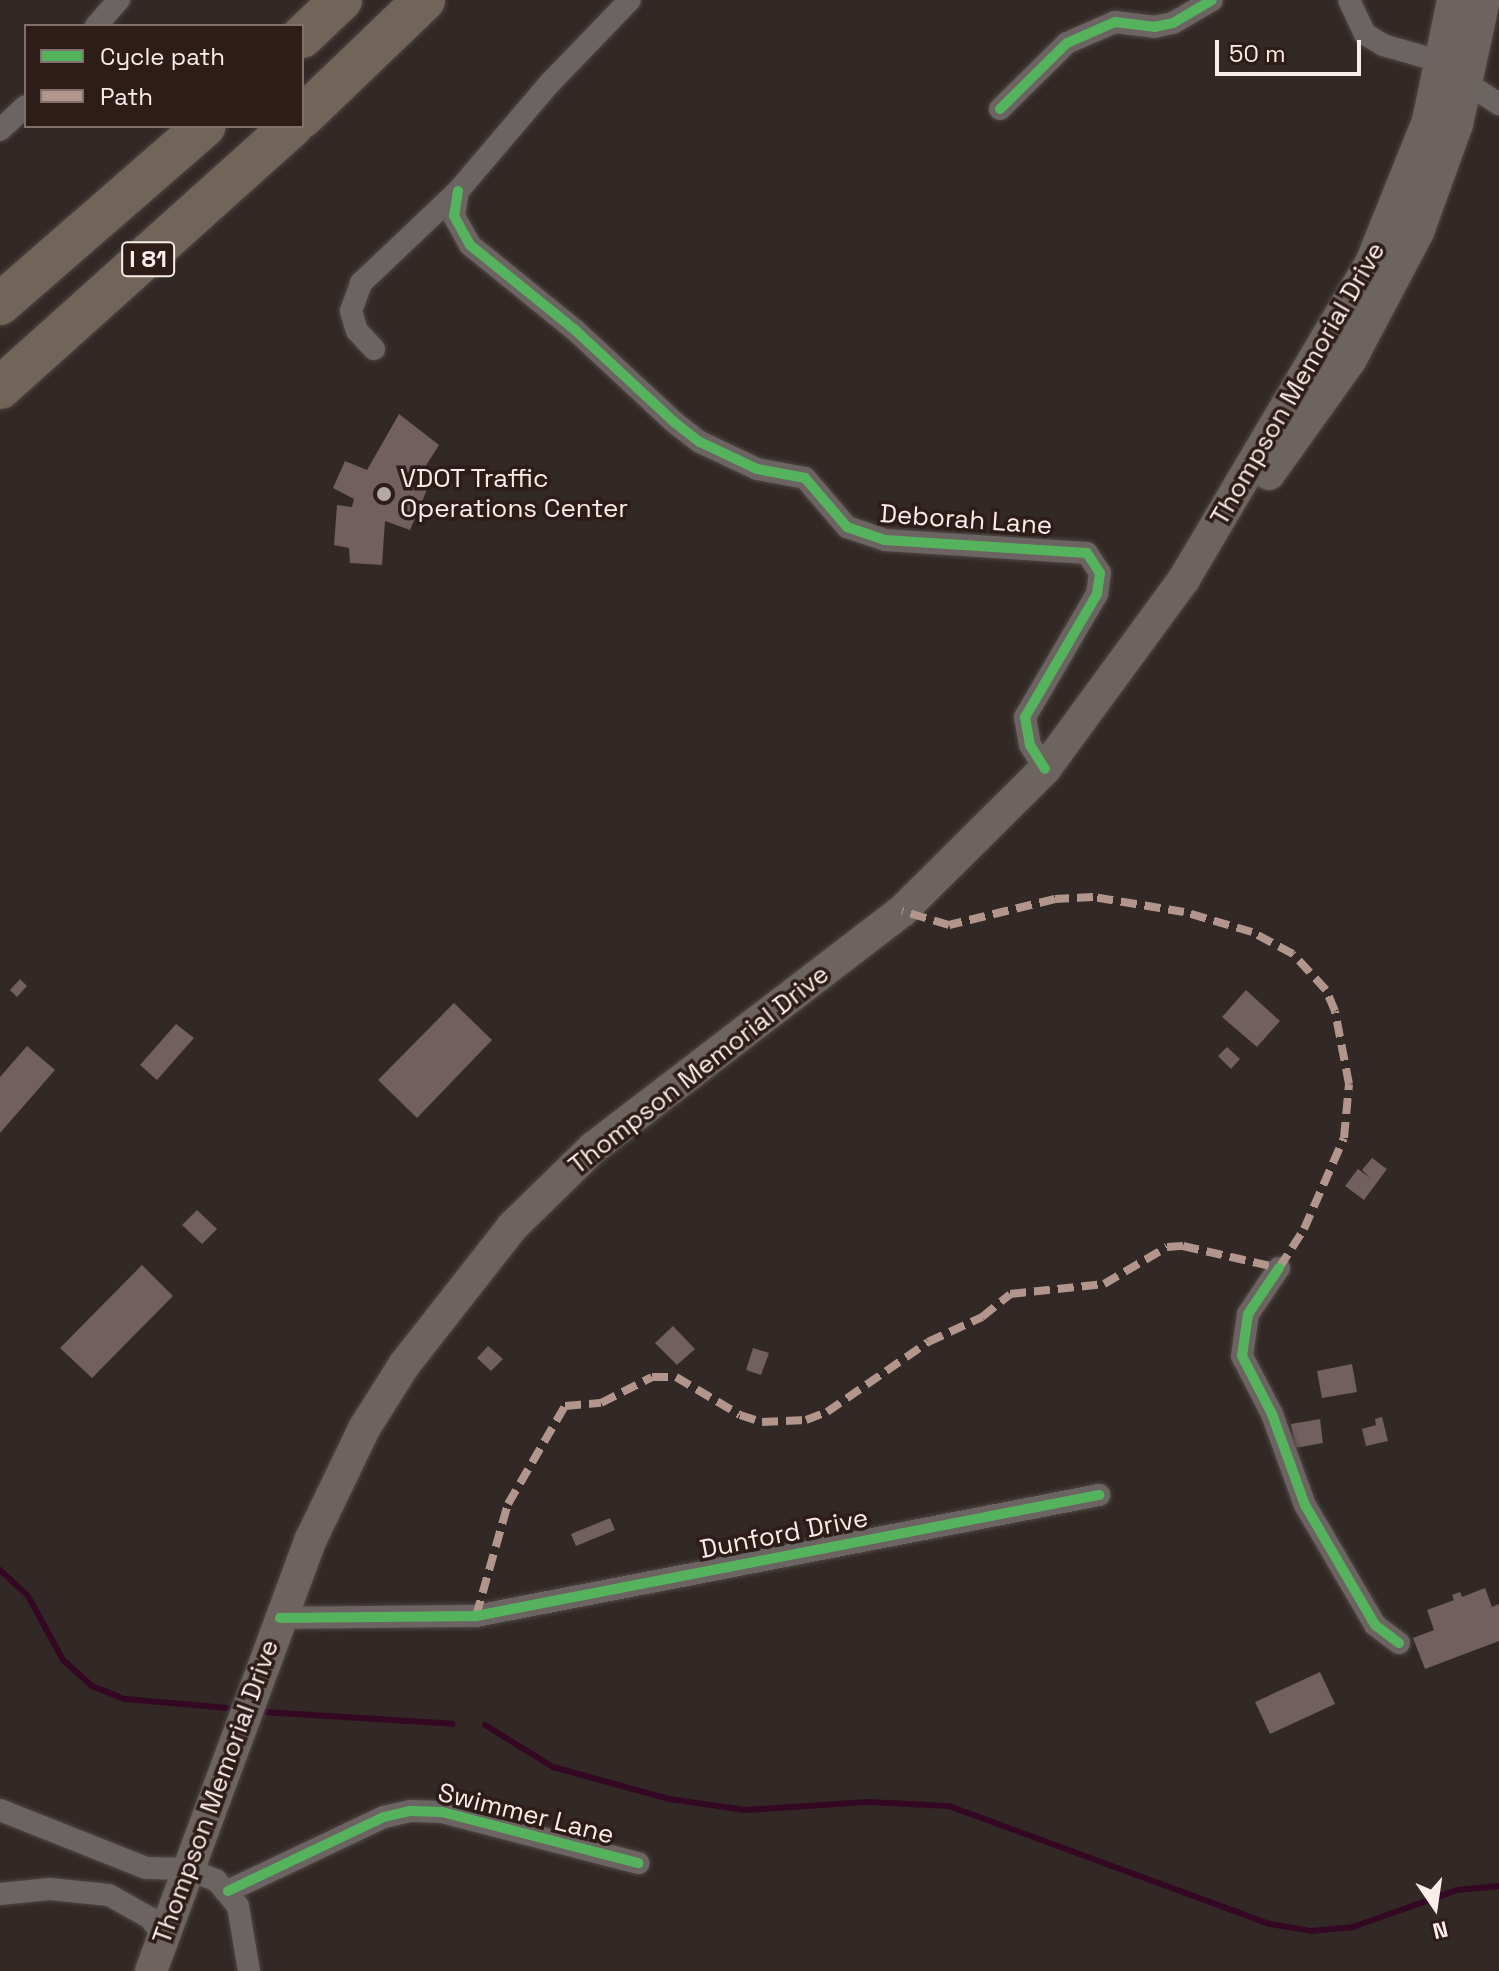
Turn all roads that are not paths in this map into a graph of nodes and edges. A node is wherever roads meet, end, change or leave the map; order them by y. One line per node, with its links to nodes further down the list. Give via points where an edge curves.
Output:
1 (119, 0): 9 (street)
2 (341, 0): 10 (highway)
3 (424, 0): 15 (highway)
4 (630, 0): 19 (street)
5 (1212, 0): 14 (street, via 1173,23 1115,22 1067,43)
6 (1349, 0): 11 (street, via 1365,34)
7 (1453, 0): 11 (main road, Thompson Memorial Drive)
8 (1484, 0): 11 (main road, Thompson Memorial Drive)
9 (98, 24)
10 (304, 35)
11 (1454, 74): 12 (street); 23 (main road, Thompson Memorial Drive, via 1434,193 1383,305 1351,359 1224,537 1184,579)
12 (1499, 104)
13 (24, 108): 18 (street)
14 (1000, 109)
15 (304, 115)
16 (203, 128): 20 (highway, I 81)
17 (290, 128): 22 (highway, I 81)
18 (0, 130)
19 (458, 191): 21 (street, via 361,283 351,311 357,331); 23 (street, Deborah Lane, via 454,216 470,245 575,330 643,396 700,442 757,469 805,478 847,527 885,540 1087,553 1100,573 1097,594 1025,717 1030,745)
20 (0, 304)
21 (374, 349)
22 (0, 388)
23 (1045, 769): 26 (main road, Thompson Memorial Drive, via 902,911 593,1148 513,1226 442,1312 365,1427 316,1527)
24 (1279, 1268): 27 (street, via 1248,1314 1242,1356 1272,1414 1305,1505 1375,1625)
25 (1099, 1495): 26 (street, Dunford Drive, via 476,1616)
26 (280, 1618): 30 (main road, Thompson Memorial Drive)
27 (1399, 1643)
28 (0, 1810): 30 (street, via 146,1868)
29 (638, 1863): 31 (street, Swimmer Lane, via 442,1812 411,1811 384,1817)
30 (187, 1869): 31 (street, via 216,1880); 33 (main road, Thompson Memorial Drive)
31 (228, 1891): 35 (street, via 238,1906)
32 (0, 1894): 33 (street, via 50,1889 109,1895 150,1918)
33 (163, 1935): 34 (main road, Thompson Memorial Drive)
34 (151, 1971)
35 (249, 1971)

